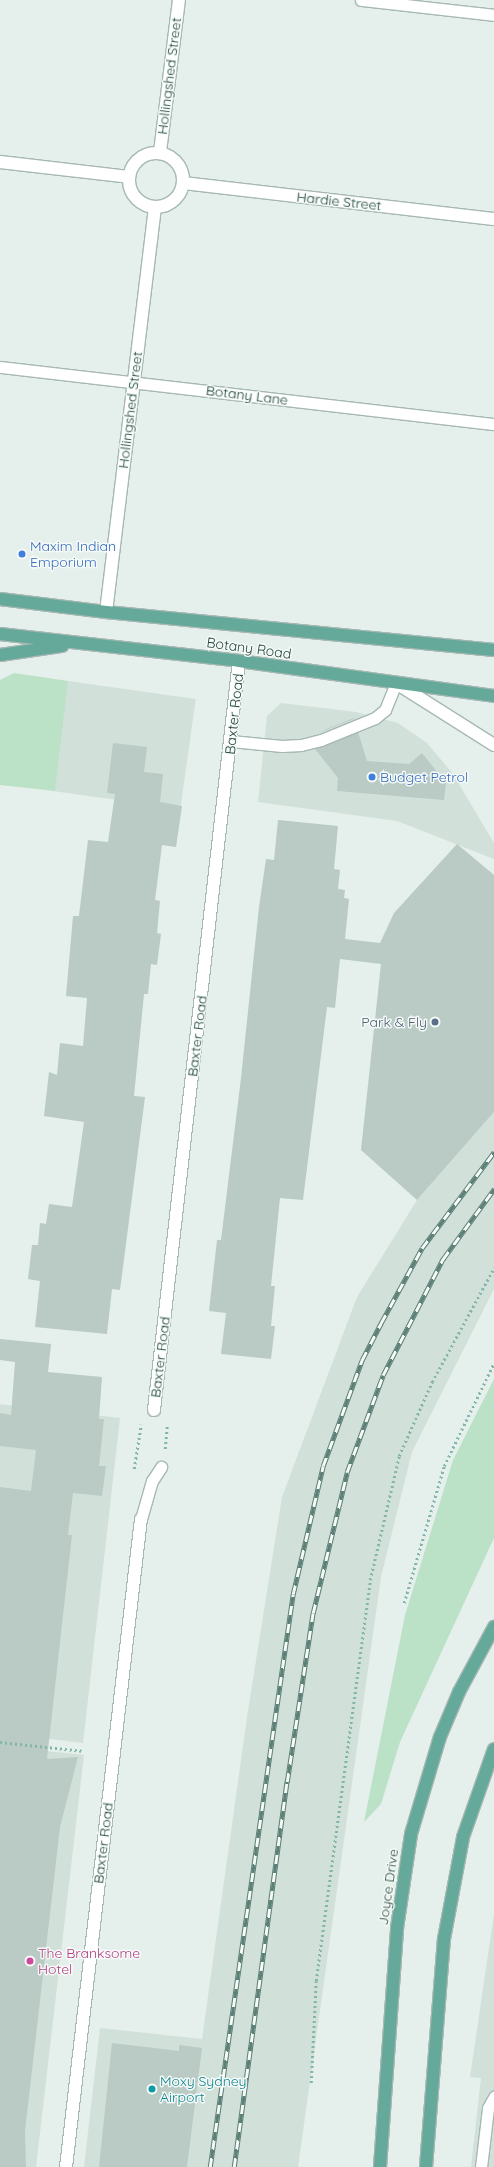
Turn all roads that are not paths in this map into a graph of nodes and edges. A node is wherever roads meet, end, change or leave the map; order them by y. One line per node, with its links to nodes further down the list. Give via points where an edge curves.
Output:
1 (179, 0): 4 (street, Hollingshed Street)
2 (361, 0): 3 (lane)
3 (494, 15)
4 (160, 152): 6 (street, via 139,158 134,163); 7 (street, via 168,155 180,166)
5 (0, 162): 6 (street)
6 (129, 177): 8 (street, via 129,186 139,201)
7 (183, 183): 8 (street, via 177,198 163,206); 9 (street, Hardie Street)
8 (155, 207): 11 (street, Hollingshed Street)
9 (494, 219)
10 (0, 367): 11 (lane, Botany Lane)
11 (133, 381): 12 (lane, Botany Lane); 14 (street, Hollingshed Street)
12 (494, 424)
13 (0, 599): 14 (main road, Botany Road)
14 (106, 612): 17 (main road, Botany Road)
15 (0, 634): 16 (main road, Botany Road)
16 (99, 644): 18 (main road, via 46,647); 19 (main road, Botany Road)
17 (494, 650)
18 (0, 655)
19 (240, 661): 20 (main road, Botany Road); 22 (street, Baxter Road)
20 (396, 683): 21 (main road, Botany Road); 22 (lane, via 385,710 375,718 321,740 302,745 282,746); 23 (street)
21 (494, 696)
22 (230, 741): 24 (street, Baxter Road)
23 (494, 745)
24 (154, 1410)
25 (161, 1467): 26 (lane, via 152,1481)
26 (141, 1519): 30 (street, Baxter Road)
27 (494, 1627): 31 (main road, Joyce Drive, via 459,1692 440,1736 411,1834 397,1928)
28 (494, 1749): 32 (main road, via 463,1837 444,1939)
29 (494, 2097): 33 (lane, via 488,2108)
30 (66, 2167)
31 (380, 2167)
32 (426, 2167)
33 (481, 2167)

